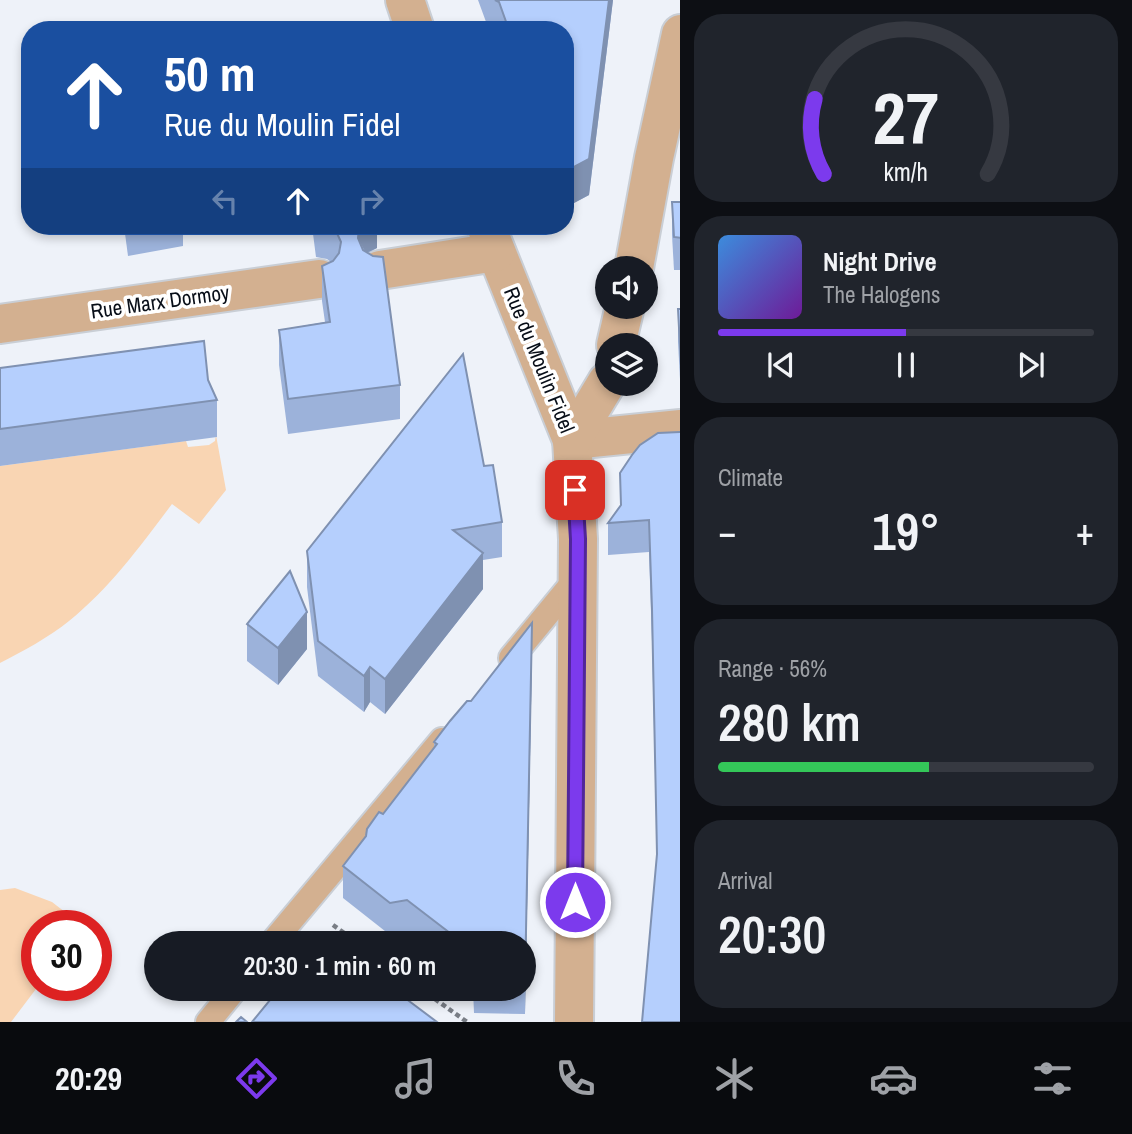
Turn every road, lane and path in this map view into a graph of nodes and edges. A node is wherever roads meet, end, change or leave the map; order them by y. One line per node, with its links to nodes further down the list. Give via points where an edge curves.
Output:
1 (405, 0): 2 (street)
2 (412, 21)
3 (680, 34): 5 (street)
4 (491, 239): 6 (street); 11 (street, Rue du Moulin Fidel)
5 (636, 256)
6 (380, 270)
7 (319, 279): 8 (street, Rue Marx Dormoy)
8 (0, 324)
9 (599, 396): 11 (street)
10 (680, 429): 11 (street)
11 (572, 440): 12 (street, Rue du Moulin Fidel)
12 (578, 578): 13 (lane); 20 (street, Rue du Moulin Fidel)
13 (498, 673)
14 (454, 726): 15 (lane)
15 (282, 931)
16 (225, 1001): 18 (lane)
17 (438, 1001): 19 (path)
18 (208, 1022)
19 (467, 1022)
20 (574, 1022)

